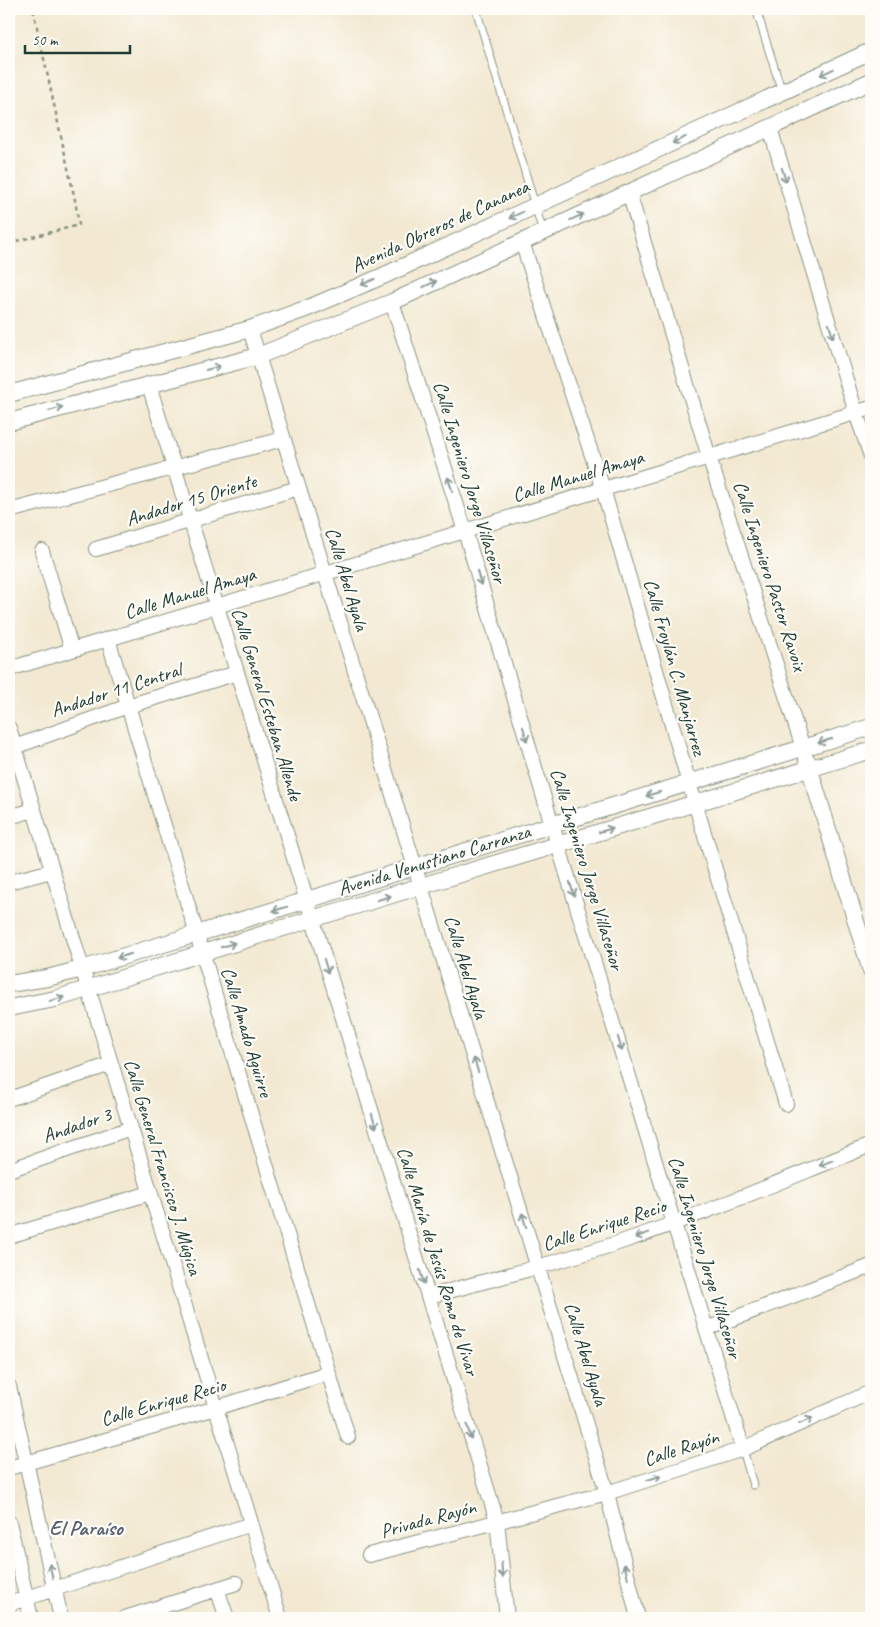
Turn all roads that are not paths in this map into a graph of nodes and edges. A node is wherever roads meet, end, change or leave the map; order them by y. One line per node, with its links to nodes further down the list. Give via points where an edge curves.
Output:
1 (476, 9): 8 (lane)
2 (756, 9): 5 (lane)
3 (871, 51): 5 (street, Avenida Obreros de Cananea, one-way to 5)
4 (871, 81): 6 (street)
5 (782, 92): 8 (street, Avenida Obreros de Cananea, one-way to 8)
6 (770, 128): 7 (street); 17 (street, one-way to 17)
7 (629, 193): 9 (street, one-way to 7); 21 (street, Calle Ingeniero Pastor Ravoix)
8 (535, 206): 9 (lane); 12 (street, Avenida Obreros de Cananea, one-way to 12, via 308,308)
9 (543, 232): 10 (street)
10 (522, 242): 11 (street, one-way to 10); 24 (street, Calle Froylán C. Manjarrez)
11 (392, 302): 13 (street); 27 (street, Calle Ingeniero Jorge Villaseñor, one-way to 11)
12 (250, 329): 13 (street, Calle Abel Ayala); 15 (street, Avenida Obreros de Cananea)
13 (258, 356): 14 (street, one-way to 13); 19 (street, Calle Abel Ayala)
14 (149, 385): 18 (street, one-way to 14); 22 (street, Calle General Esteban Allende)
15 (9, 394)
16 (871, 408): 17 (street, Calle Manuel Amaya)
17 (856, 412): 20 (street); 21 (street, Calle Manuel Amaya)
18 (9, 422)
19 (283, 439): 22 (street); 23 (street, Calle Abel Ayala)
20 (871, 456)
21 (709, 457): 24 (street, Calle Manuel Amaya); 40 (street, Calle Ingeniero Pastor Ravoix)
22 (174, 468): 25 (street); 26 (street, Calle General Esteban Allende)
23 (298, 488): 26 (street, Andador 15 Oriente); 30 (street, Calle Abel Ayala)
24 (603, 489): 27 (street, Calle Manuel Amaya); 43 (street, Calle Froylán C. Manjarrez)
25 (9, 511)
26 (190, 521): 28 (street, Andador 15 Oriente); 31 (street, Calle General Esteban Allende)
27 (465, 531): 30 (street, Calle Manuel Amaya); 47 (street, Calle Ingeniero Jorge Villaseñor, one-way to 47)
28 (96, 550)
29 (42, 551): 33 (street)
30 (325, 574): 31 (street, Calle Manuel Amaya); 49 (street, Calle Abel Ayala)
31 (216, 606): 32 (street, Calle Manuel Amaya); 35 (street, Calle General Esteban Allende)
32 (108, 639): 33 (street, Calle Manuel Amaya); 36 (street, Calle Amado Aguirre)
33 (72, 650): 34 (street, Calle Manuel Amaya)
34 (9, 669)
35 (237, 673): 36 (street, Andador 11 Central); 53 (street, Calle General Esteban Allende)
36 (128, 706): 39 (street, Andador 11 Central); 55 (street, Calle Amado Aguirre)
37 (871, 727): 40 (street, Avenida Venustiano Carranza, one-way to 40)
38 (9, 728): 39 (street, Calle General Francisco J. Múgica)
39 (12, 748): 45 (street, Calle General Francisco J. Múgica)
40 (803, 748): 42 (street, Calle Ingeniero Pastor Ravoix); 43 (street, Avenida Venustiano Carranza)
41 (871, 750): 42 (street, Avenida Venustiano Carranza)
42 (810, 768): 44 (street, Avenida Venustiano Carranza); 58 (street, Calle Ingeniero Pastor Ravoix)
43 (689, 783): 44 (street, Calle Froylán C. Manjarrez); 47 (street, Avenida Venustiano Carranza, one-way to 47)
44 (695, 803): 48 (street, Avenida Venustiano Carranza, one-way to 44); 64 (street, Calle Froylán C. Manjarrez)
45 (34, 810): 46 (street); 50 (street, Calle General Francisco J. Múgica)
46 (9, 817)
47 (552, 825): 48 (street, Calle Ingeniero Jorge Villaseñor); 49 (street, Avenida Venustiano Carranza)
48 (558, 845): 52 (street, Avenida Venustiano Carranza); 69 (street, Calle Ingeniero Jorge Villaseñor, one-way to 69)
49 (415, 868): 52 (street, Calle Abel Ayala); 53 (street, Avenida Venustiano Carranza)
50 (52, 871): 51 (street); 57 (street, Calle General Francisco J. Múgica)
51 (9, 882)
52 (421, 886): 54 (street, Avenida Venustiano Carranza, one-way to 52); 72 (street, Calle Abel Ayala, one-way to 52)
53 (306, 901): 54 (street, Calle General Esteban Allende); 55 (street, Avenida Venustiano Carranza, one-way to 55)
54 (312, 920): 56 (street, Avenida Venustiano Carranza, one-way to 54); 73 (street, Calle María de Jesús Romo de Vivar, one-way to 73)
55 (197, 934): 56 (street, Calle Amado Aguirre); 57 (street, Avenida Venustiano Carranza, one-way to 57)
56 (202, 953): 60 (street, Avenida Venustiano Carranza); 75 (street, Calle Amado Aguirre)
57 (82, 969): 59 (street, Avenida Venustiano Carranza); 60 (street, Calle General Francisco J. Múgica)
58 (871, 971)
59 (9, 984)
60 (88, 989): 61 (street, Avenida Venustiano Carranza, one-way to 60); 62 (street, Calle General Francisco J. Múgica)
61 (9, 1008)
62 (111, 1064): 63 (street); 65 (street, Calle General Francisco J. Múgica)
63 (9, 1099)
64 (786, 1104)
65 (131, 1128): 67 (street, Andador 3); 68 (street, Calle General Francisco J. Múgica)
66 (871, 1146): 69 (street, Calle Enrique Recio, one-way to 69)
67 (9, 1170)
68 (150, 1193): 70 (street); 78 (street, Calle General Francisco J. Múgica)
69 (675, 1223): 72 (street, Calle Enrique Recio, one-way to 72); 74 (street, Calle Ingeniero Jorge Villaseñor)
70 (9, 1236)
71 (871, 1266): 74 (street)
72 (538, 1267): 73 (street, Calle Enrique Recio); 84 (street, Calle Abel Ayala)
73 (428, 1297): 85 (street, Calle María de Jesús Romo de Vivar, one-way to 85)
74 (706, 1329): 80 (street, Calle Ingeniero Jorge Villaseñor)
75 (328, 1373): 78 (street, Calle Enrique Recio); 79 (street, Calle Amado Aguirre)
76 (9, 1386): 81 (street)
77 (871, 1392): 80 (street, Calle Rayón, one-way to 77)
78 (216, 1408): 81 (street, Calle Enrique Recio); 87 (street, Calle General Francisco J. Múgica)
79 (348, 1437)
80 (743, 1449): 83 (lane); 84 (street, Calle Rayón, one-way to 80)
81 (27, 1463): 82 (street, Calle Enrique Recio); 91 (street, one-way to 81)
82 (9, 1468)
83 (754, 1485)
84 (607, 1493): 85 (street, Calle Rayón); 101 (street, Calle Abel Ayala, one-way to 84)
85 (497, 1521): 88 (street, Privada Rayón); 100 (street, Calle María de Jesús Romo de Vivar, one-way to 100)
86 (9, 1522): 92 (street)
87 (251, 1524): 91 (street); 99 (street, Calle General Francisco J. Múgica)
88 (369, 1555)
89 (236, 1583): 90 (street)
90 (217, 1589): 94 (street); 98 (street)
91 (55, 1590): 92 (street); 96 (street)
92 (27, 1599): 93 (street); 95 (street)
93 (9, 1604)
94 (142, 1616): 97 (street)
95 (31, 1618)
96 (61, 1618)
97 (125, 1618)
98 (227, 1618)
99 (280, 1618)
100 (507, 1618)
101 (638, 1618)

